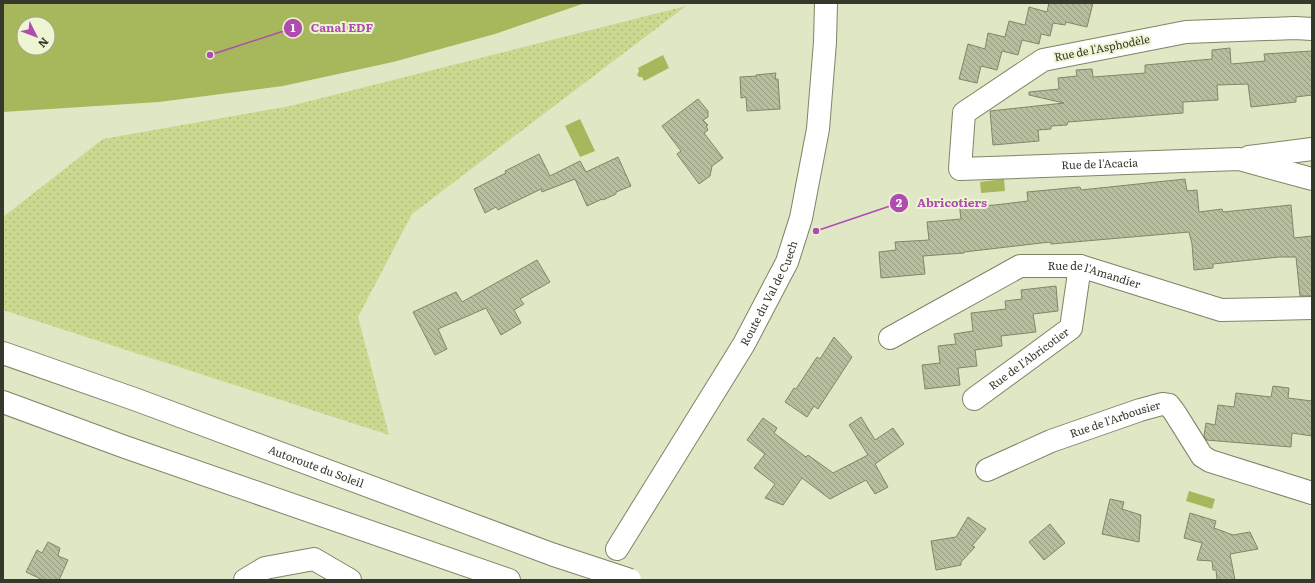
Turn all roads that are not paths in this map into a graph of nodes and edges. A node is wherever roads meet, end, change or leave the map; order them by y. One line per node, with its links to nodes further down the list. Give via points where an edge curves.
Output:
1 (826, 3): 15 (main road, Route du Val de Cuech, via 818,129 801,218 787,262 744,344)
2 (1312, 29): 5 (main road, Rue de l'Asphodèle, via 1186,32 1043,60 964,112)
3 (1312, 149): 4 (main road, Rue de l'Acacia)
4 (1240, 159): 5 (main road, Rue de l'Acacia); 6 (main road, Rue de l'Acacia)
5 (960, 169)
6 (1312, 179)
7 (1080, 266): 8 (main road, Rue de l'Amandier, via 1221,310); 9 (main road, Rue de l'Amandier, via 1020,266); 11 (main road, Rue de l'Abricotier, via 1071,328)
8 (1312, 308)
9 (890, 338)
10 (3, 353): 19 (main road, Autoroute du Soleil, bridge, via 554,555)
11 (974, 399)
12 (3, 402): 18 (main road)
13 (987, 470): 14 (main road, Rue de l'Arbousier, via 1051,441 1162,404 1169,405 1202,456 1210,461)
14 (1312, 493)
15 (617, 549)
16 (245, 580): 17 (main road, via 265,568 314,559)
17 (350, 580)
18 (510, 580)
19 (630, 580)

